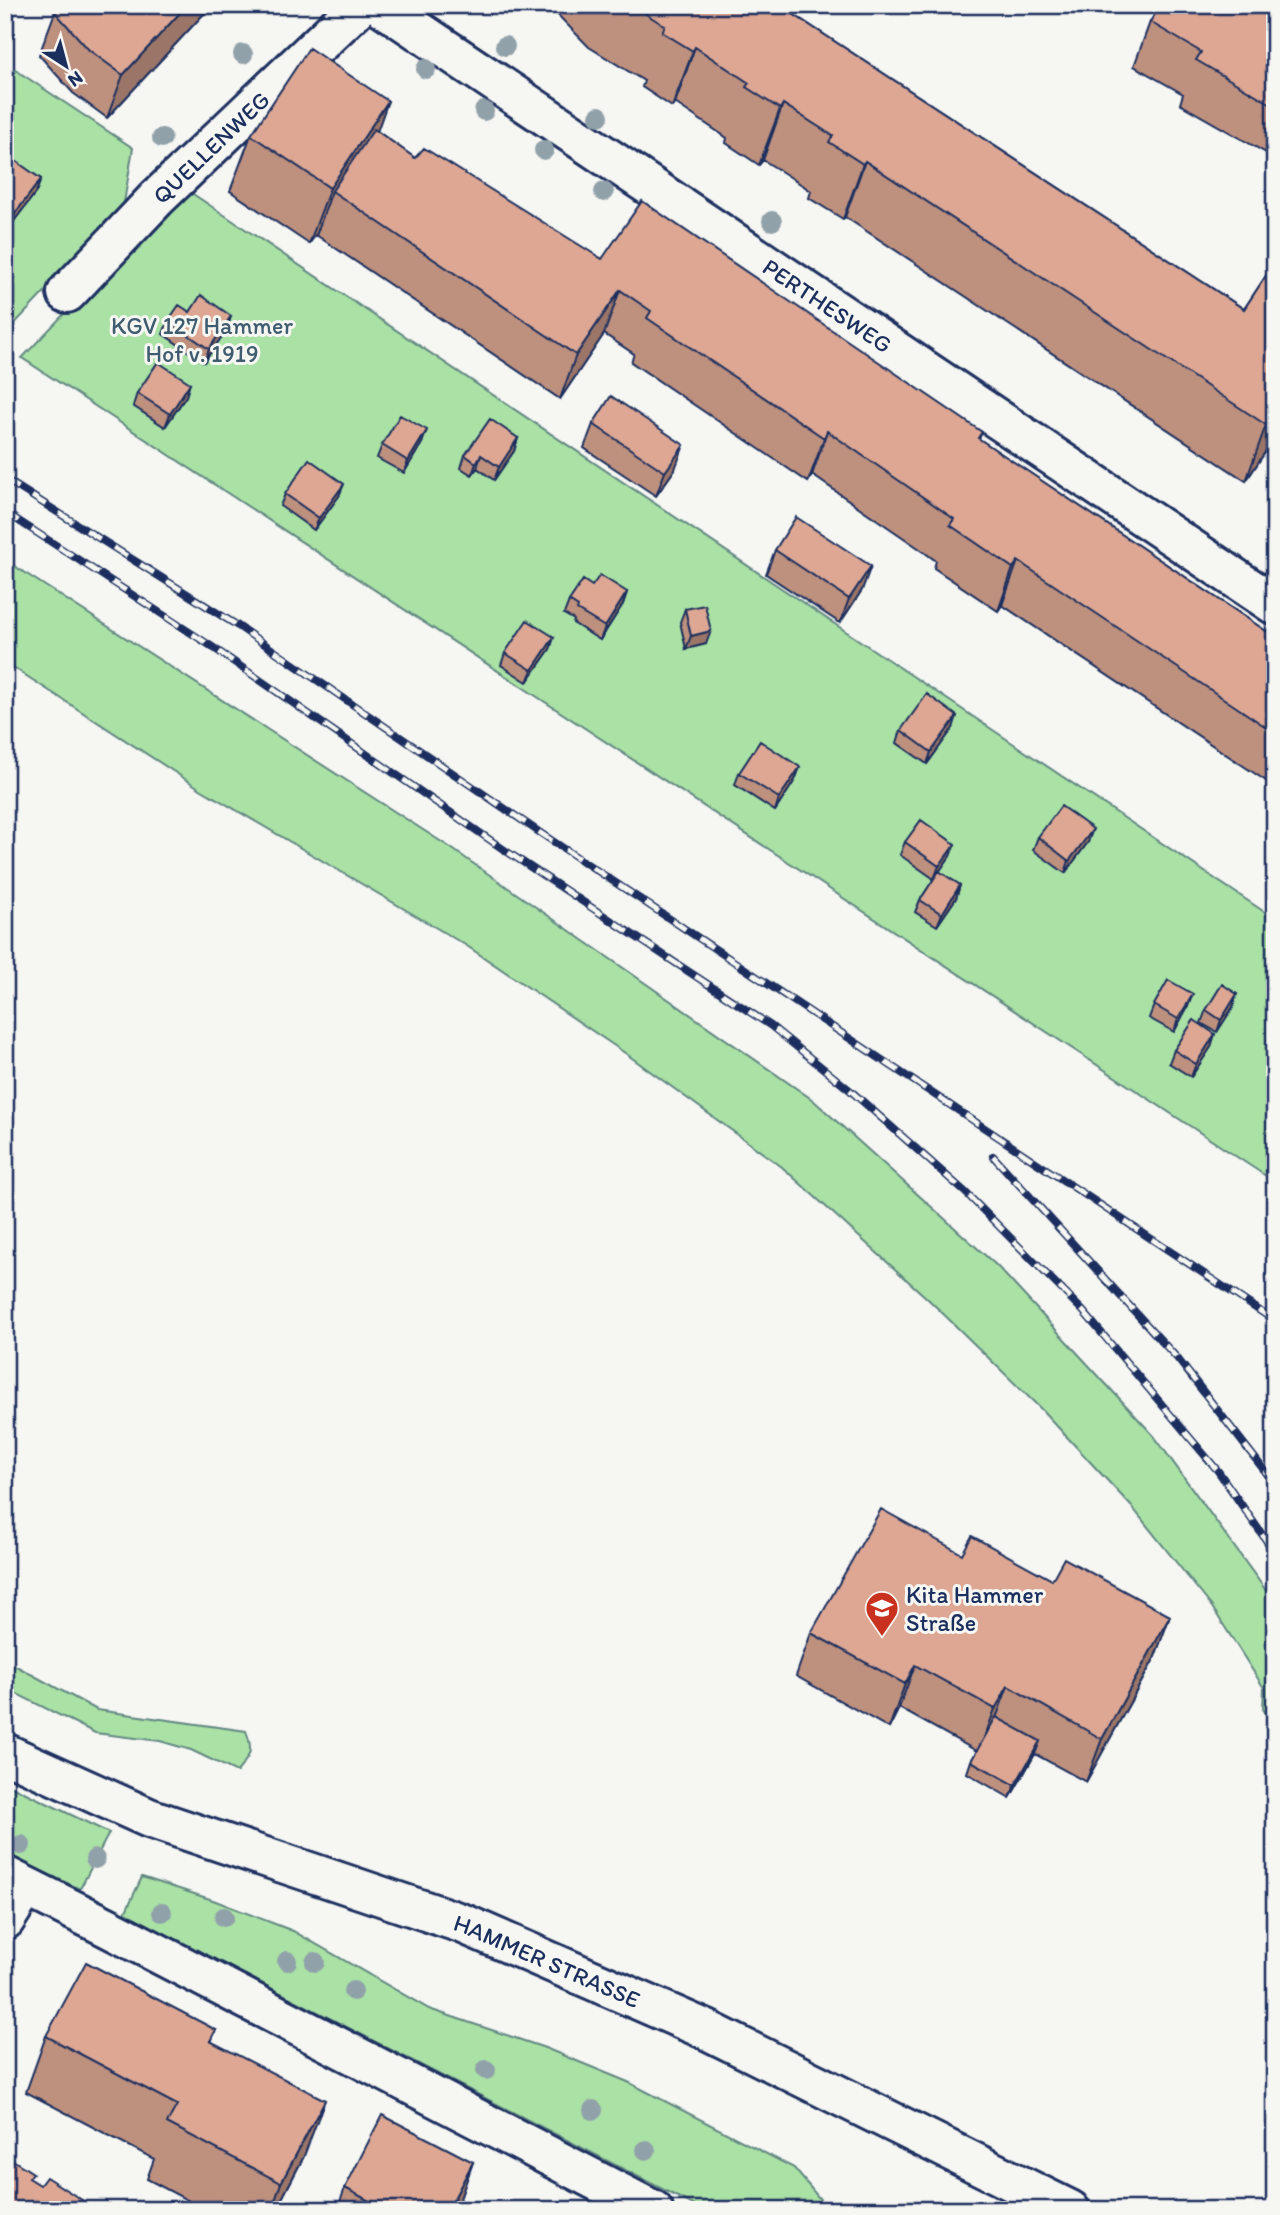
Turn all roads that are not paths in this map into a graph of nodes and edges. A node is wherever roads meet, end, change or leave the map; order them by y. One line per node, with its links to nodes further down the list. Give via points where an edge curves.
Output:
1 (360, 5): 3 (street, QUELLENWEG, via 157,198)
2 (380, 5): 4 (street, PERTHESWEG)
3 (67, 293)
4 (1271, 595)
5 (5, 1753): 9 (street, HAMMER STRASSE, via 149,1818 464,1924 707,2029)
6 (15, 1882): 7 (street); 8 (street)
7 (5, 1920)
8 (653, 2210)
9 (1070, 2210)

